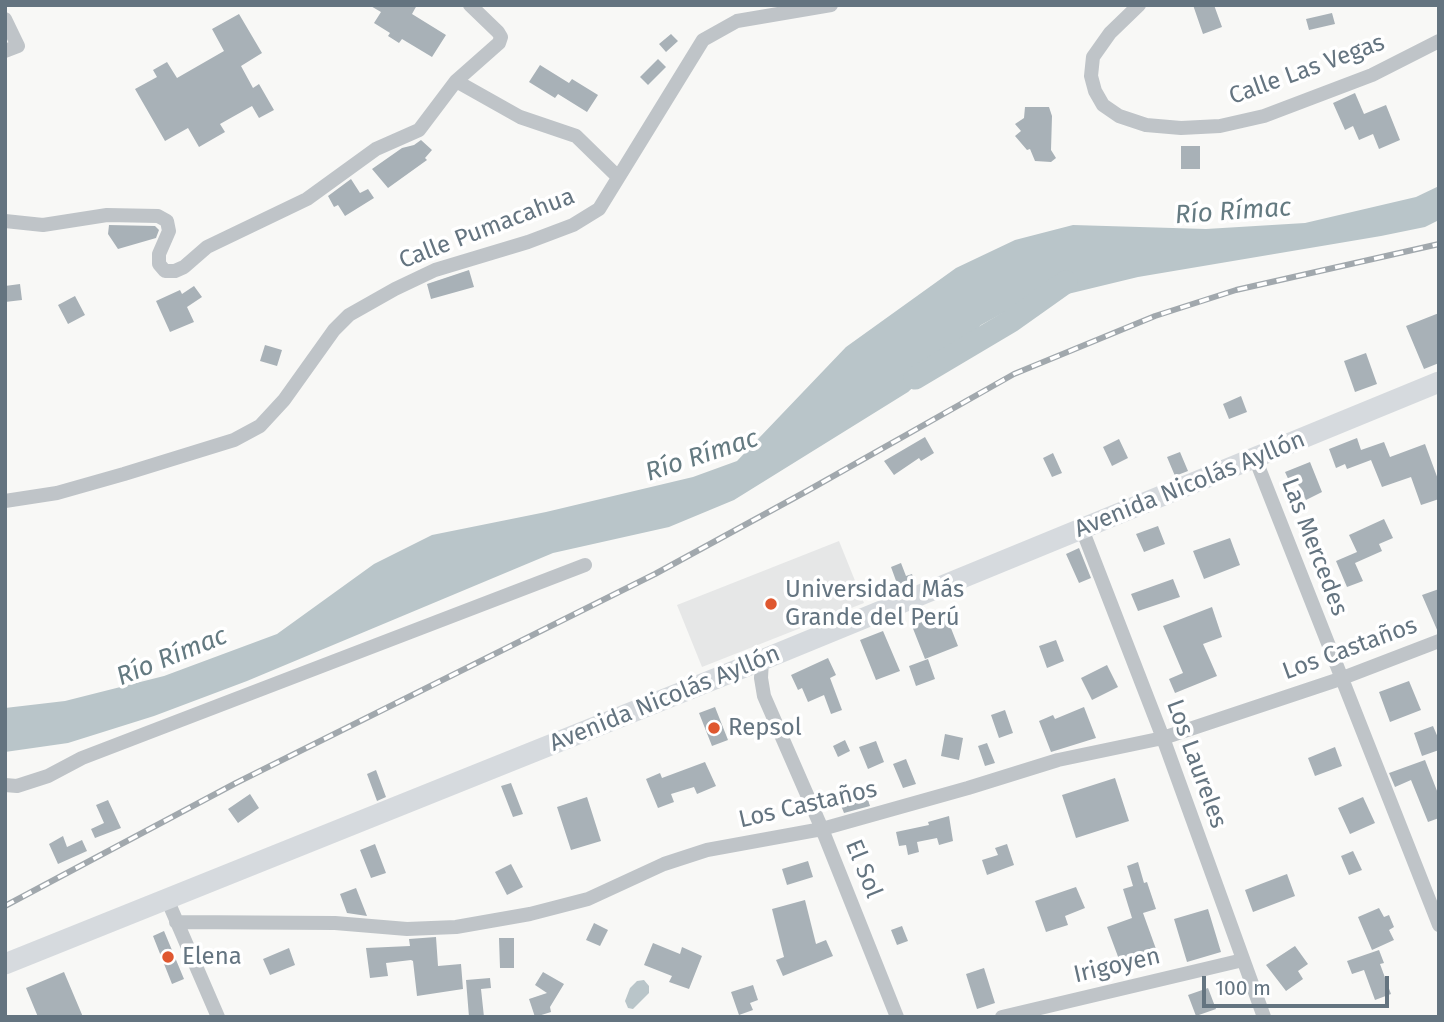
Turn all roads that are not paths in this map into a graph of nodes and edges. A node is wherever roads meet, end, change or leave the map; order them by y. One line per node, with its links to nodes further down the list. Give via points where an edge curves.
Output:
1 (470, 5): 7 (street, via 501,37)
2 (831, 5): 8 (street, Calle Pumacahua, via 737,21 703,40)
3 (1139, 5): 5 (street, Calle Las Vegas, via 1093,57 1091,76 1103,104 1119,116 1146,125 1220,126 1264,116 1372,75)
4 (5, 19): 6 (street, via 18,46)
5 (1439, 41)
6 (5, 51)
7 (456, 81): 8 (street, via 520,117 576,136); 9 (street, via 419,130 376,149 307,199 207,247 175,271 165,271 159,264 169,231 167,221 158,216 107,215 43,225)
8 (618, 177): 12 (street, Calle Pumacahua, via 599,209 573,225 435,270 349,315 284,400 260,426 234,440 57,493)
9 (5, 221)
10 (1439, 382): 11 (highway, Avenida Nicolás Ayllón)
11 (1255, 458): 13 (highway, Avenida Nicolás Ayllón); 17 (street, Las Mercedes)
12 (5, 501)
13 (1082, 529): 16 (highway, Avenida Nicolás Ayllón); 18 (street, Los Laureles)
14 (585, 565): 19 (street, via 82,758 48,776)
15 (1439, 641): 17 (street, Los Castaños)
16 (762, 660): 20 (street, El Sol, via 764,696); 21 (highway, Avenida Nicolás Ayllón)
17 (1340, 679): 18 (street, Los Castaños); 23 (street, Las Mercedes)
18 (1163, 738): 20 (street, Los Castaños, via 1058,760); 24 (street, Los Laureles)
19 (5, 786)
20 (822, 829): 22 (street, Los Castaños, via 707,850 664,864 588,900 456,927); 27 (street, El Sol)
21 (167, 899): 22 (street); 25 (highway, Avenida Nicolás Ayllón)
22 (176, 922): 26 (street)
23 (1439, 925)
24 (1243, 960): 28 (street, Irigoyen); 29 (street, Los Laureles)
25 (5, 964)
26 (218, 1017)
27 (897, 1017)
28 (1002, 1017)
29 (1264, 1017)

